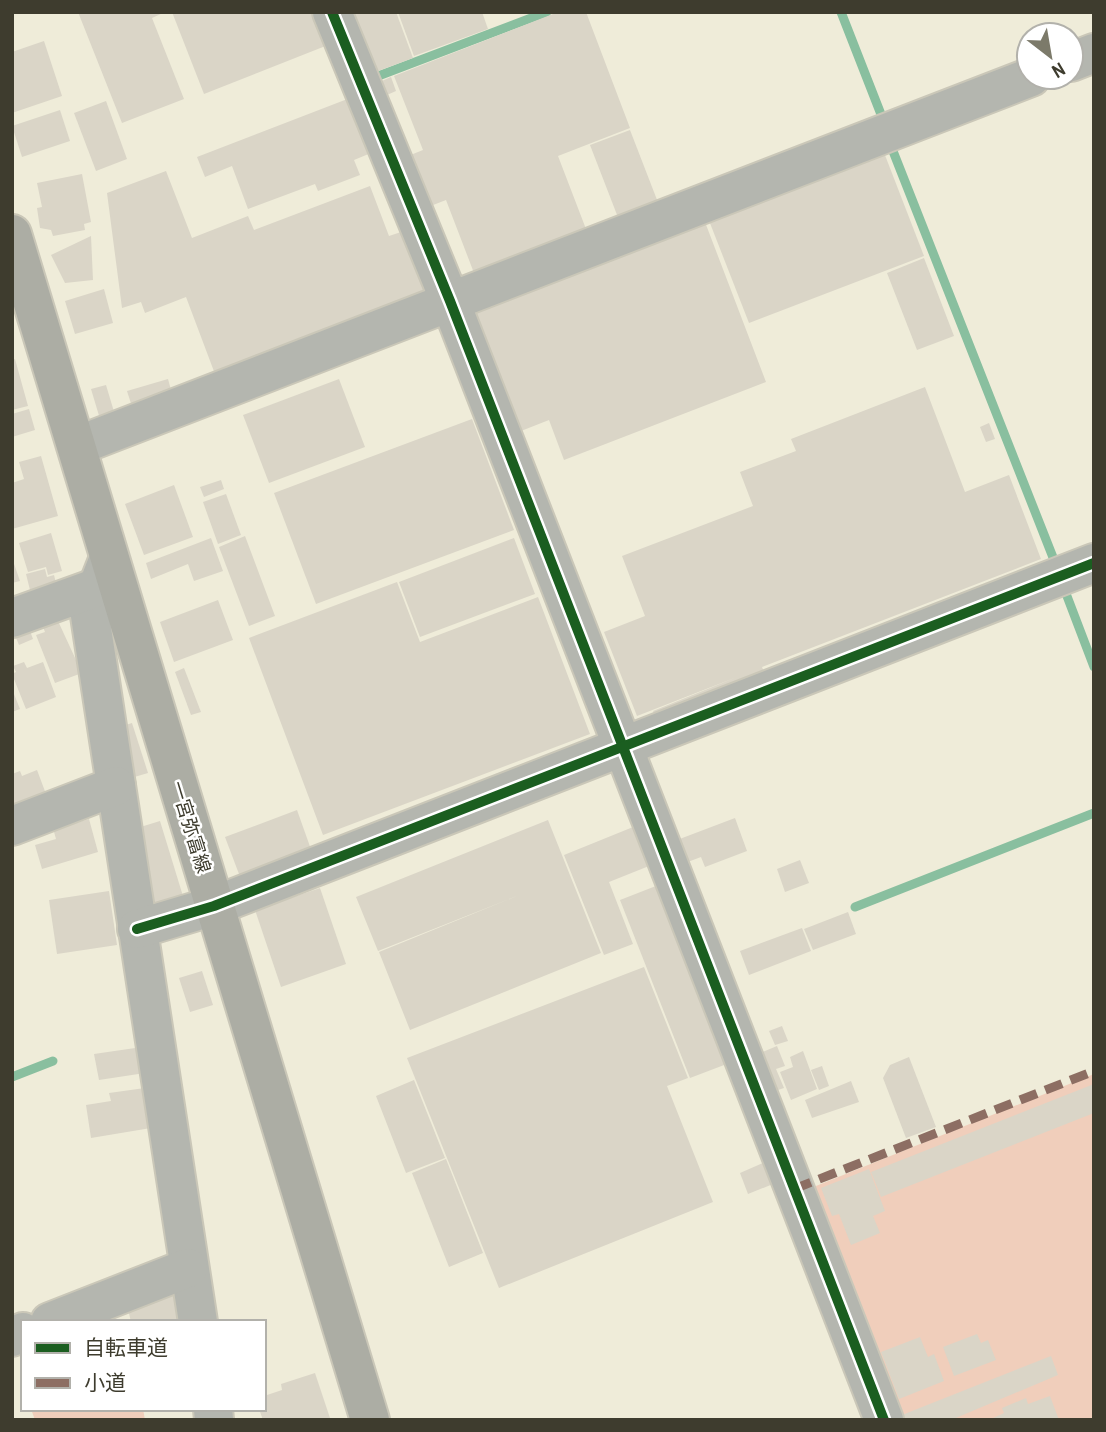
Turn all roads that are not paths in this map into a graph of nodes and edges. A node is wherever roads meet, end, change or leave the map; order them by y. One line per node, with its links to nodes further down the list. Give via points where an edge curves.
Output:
1 (332, 12): 4 (street)
2 (1015, 83): 4 (street)
3 (12, 234): 5 (main road, 一宮弥富線)
4 (450, 301): 6 (street); 10 (street)
5 (25, 315): 6 (main road, 一宮弥富線)
6 (77, 446): 8 (main road, 一宮弥富線)
7 (1094, 563): 10 (street)
8 (103, 572): 9 (street); 11 (street, via 89,609); 13 (main road, 一宮弥富線)
9 (12, 618)
10 (623, 747): 13 (street); 19 (street)
11 (116, 786): 12 (street); 14 (street)
12 (12, 826)
13 (215, 906): 14 (street); 18 (main road, 一宮弥富線)
14 (137, 929): 15 (street)
15 (188, 1268): 16 (street); 17 (street)
16 (55, 1320)
17 (198, 1320)
18 (370, 1420)
19 (884, 1420)

